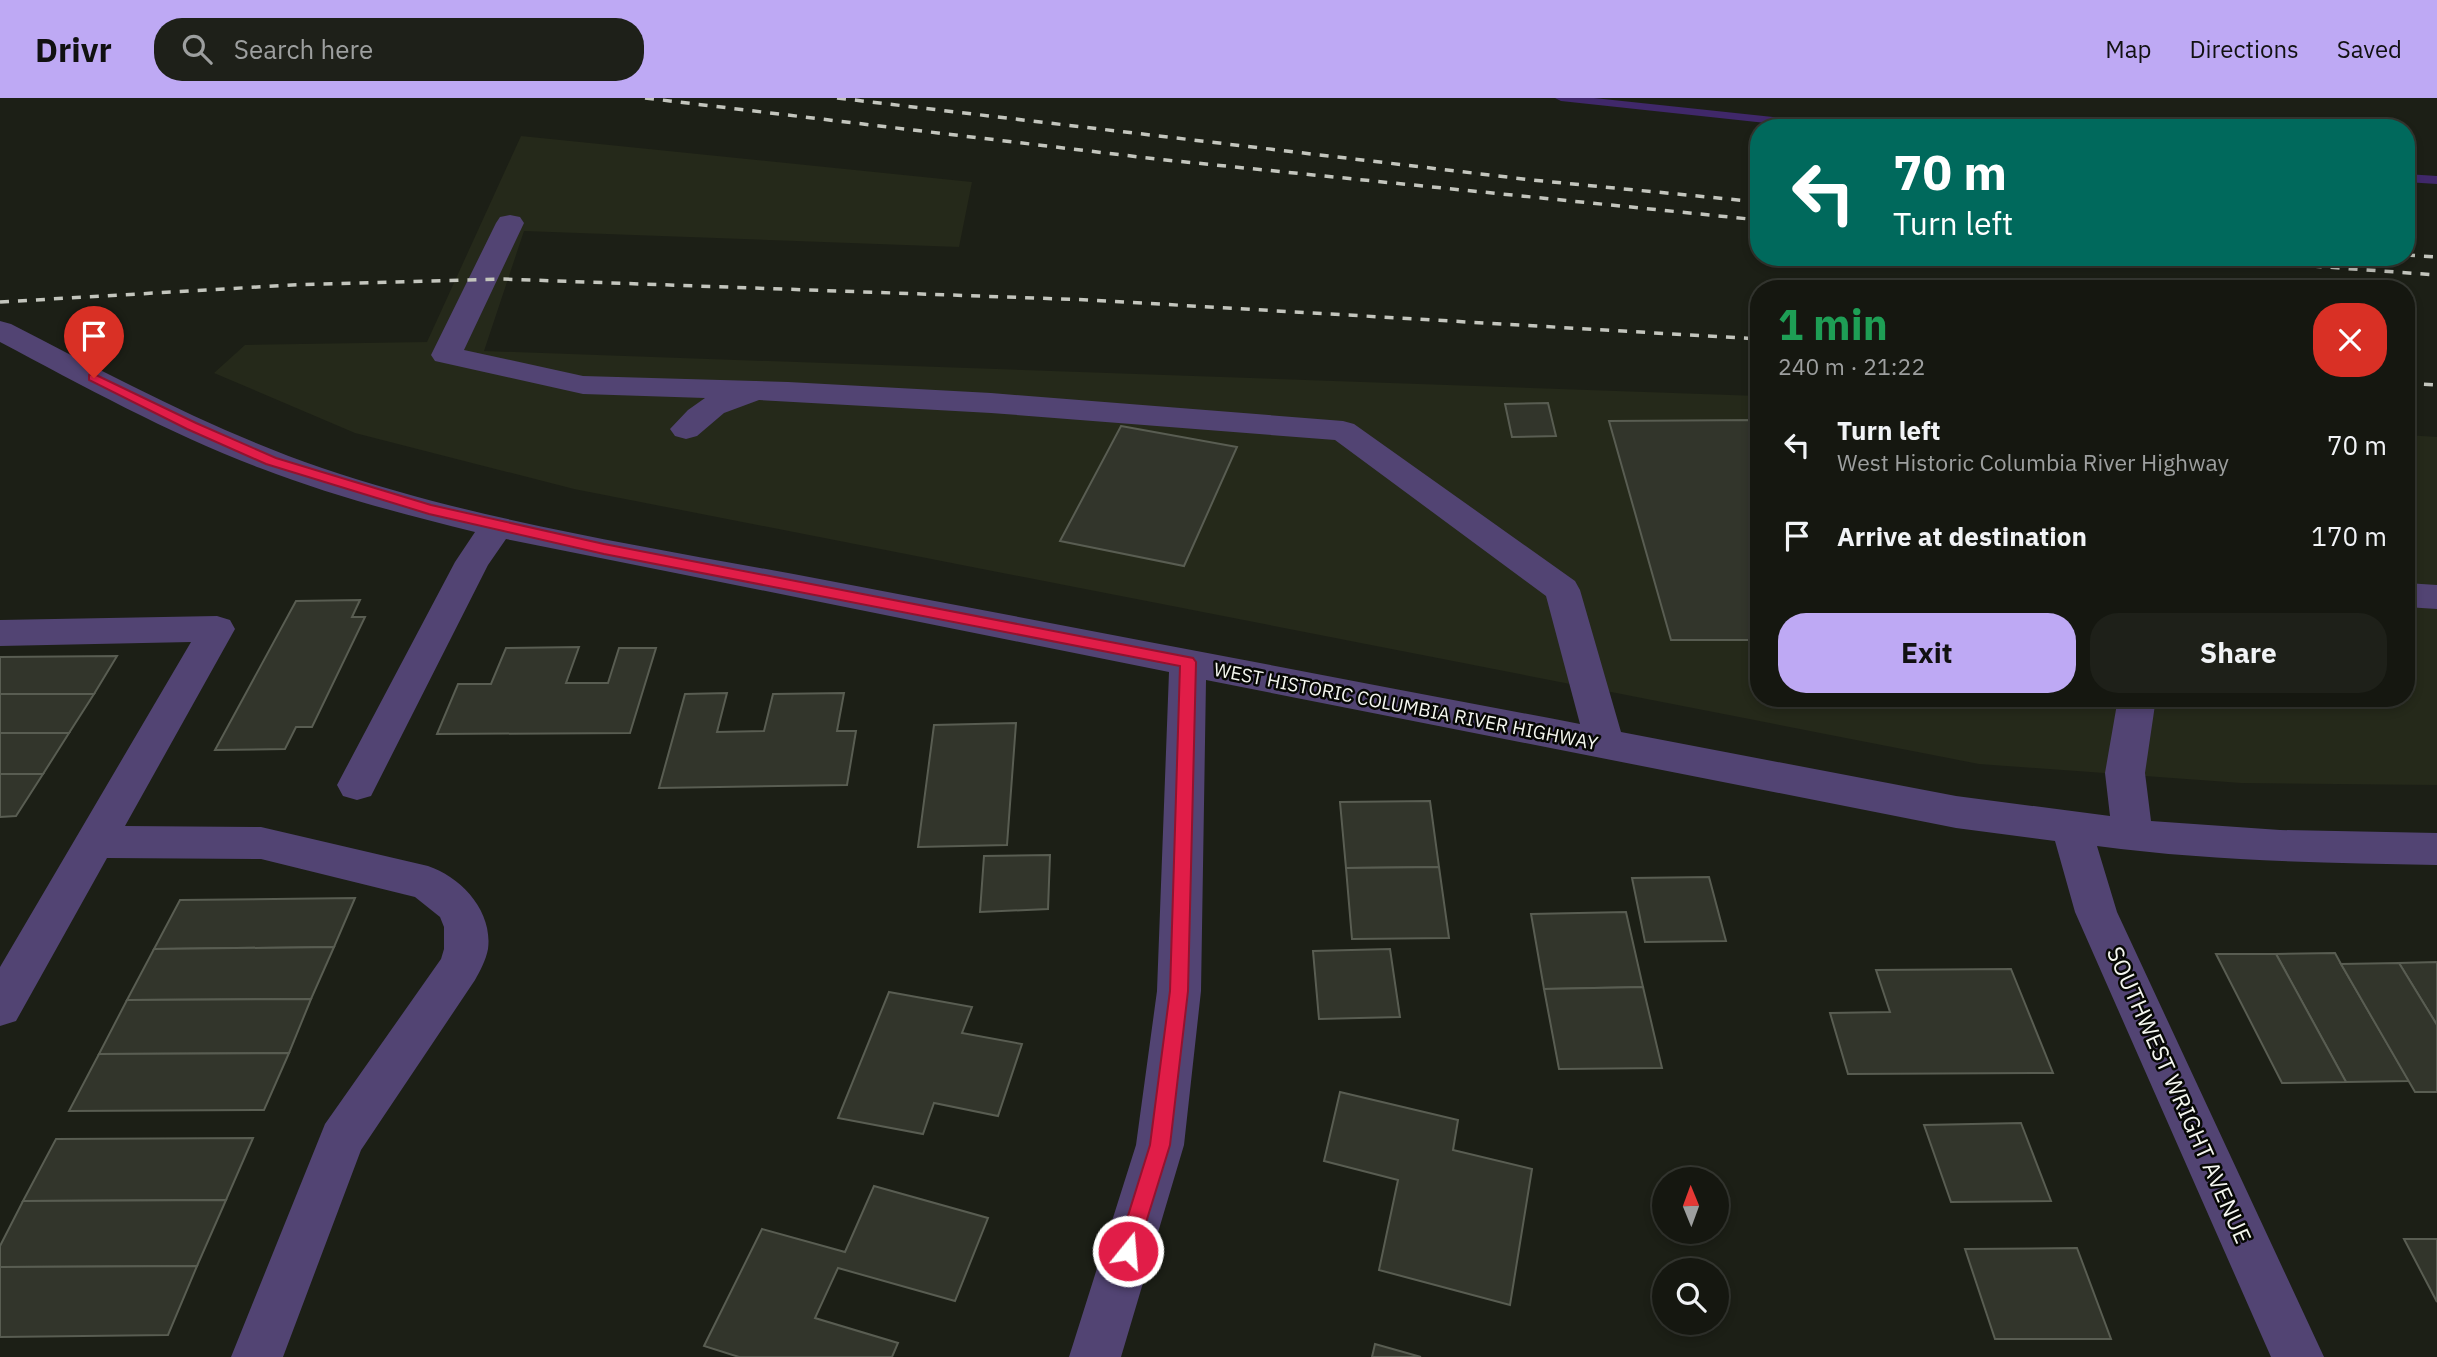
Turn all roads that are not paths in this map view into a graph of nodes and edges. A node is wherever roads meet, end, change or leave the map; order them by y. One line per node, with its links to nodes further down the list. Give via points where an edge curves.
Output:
1 (510, 223): 3 (street, via 446,355 583,385)
2 (0, 330): 5 (street, WEST HISTORIC COLUMBIA RIVER HIGHWAY, via 271,461)
3 (788, 391): 4 (street, via 731,397 705,410); 11 (street, via 1343,430 1562,590)
4 (686, 429)
5 (497, 526): 9 (street, WEST HISTORIC COLUMBIA RIVER HIGHWAY); 12 (street, via 472,562)
6 (2415, 596): 7 (street)
7 (2437, 597)
8 (0, 633): 15 (street, via 217,629)
9 (1188, 662): 11 (street, WEST HISTORIC COLUMBIA RIVER HIGHWAY); 19 (street, via 1179,991 1160,1145)
10 (2136, 707): 14 (street, via 2125,773)
11 (1605, 745): 13 (street, WEST HISTORIC COLUMBIA RIVER HIGHWAY, via 1956,812)
12 (357, 785)
13 (2072, 829): 14 (street, WEST HISTORIC COLUMBIA RIVER HIGHWAY); 20 (street, SOUTHWEST WRIGHT AVENUE, via 2096,912)
14 (2133, 836): 16 (street, WEST HISTORIC COLUMBIA RIVER HIGHWAY, via 2280,846)
15 (94, 842): 17 (street); 18 (street, via 261,844 428,883 457,907 465,927 466,949 460,967 342,1139)
16 (2437, 849)
17 (0, 1007)
18 (257, 1357)
19 (1095, 1357)
20 (2298, 1357)

